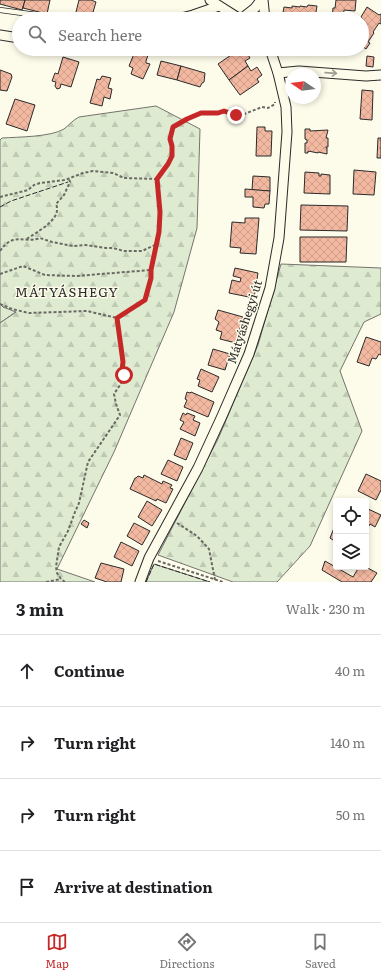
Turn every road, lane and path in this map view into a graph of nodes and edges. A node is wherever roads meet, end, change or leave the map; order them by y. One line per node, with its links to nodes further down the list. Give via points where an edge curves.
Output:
1 (210, 0): 3 (street)
2 (262, 0): 8 (street); 9 (street)
3 (219, 6): 6 (street); 7 (street)
4 (0, 10): 5 (lane)
5 (15, 12)
6 (202, 12)
7 (229, 12)
8 (250, 12)
9 (264, 12)
10 (0, 35): 11 (street)
11 (12, 37)
12 (272, 56): 13 (street, Mátyáshegyi út)
13 (278, 72): 14 (street, one-way to 14); 26 (street, Mátyáshegyi út, via 286,107 288,132 279,238 270,288 249,354 198,468)
14 (381, 75)
15 (275, 104): 17 (path, via 242,115 224,111 201,113 173,127 170,139 172,156)
16 (69, 179): 17 (path, via 93,171 113,173 124,178); 18 (path, via 40,182 28,190); 19 (path, via 65,192 56,204 57,213 53,219)
17 (157, 179): 20 (path, via 160,212 159,232)
18 (0, 197)
19 (27, 240): 20 (path, via 40,238 73,246 85,245 124,251 142,251); 21 (path, via 14,240 5,244)
20 (155, 245): 22 (path)
21 (0, 251)
22 (151, 270): 23 (path, via 76,276 45,275 23,266); 25 (path, via 145,300)
23 (0, 274)
24 (0, 304): 25 (path, via 29,313 87,311)
25 (117, 318): 28 (path, via 124,379 115,391 114,398 120,415 88,462 80,504 74,512 60,547 56,567)
26 (171, 519): 27 (street, Mátyáshegyi út); 29 (path, via 197,536 208,549)
27 (149, 558): 29 (path); 32 (street, Mátyáshegyi út)
28 (61, 579): 30 (path); 31 (path)
29 (215, 580): 33 (path)
30 (46, 582)
31 (65, 582)
32 (140, 582)
33 (223, 582)

